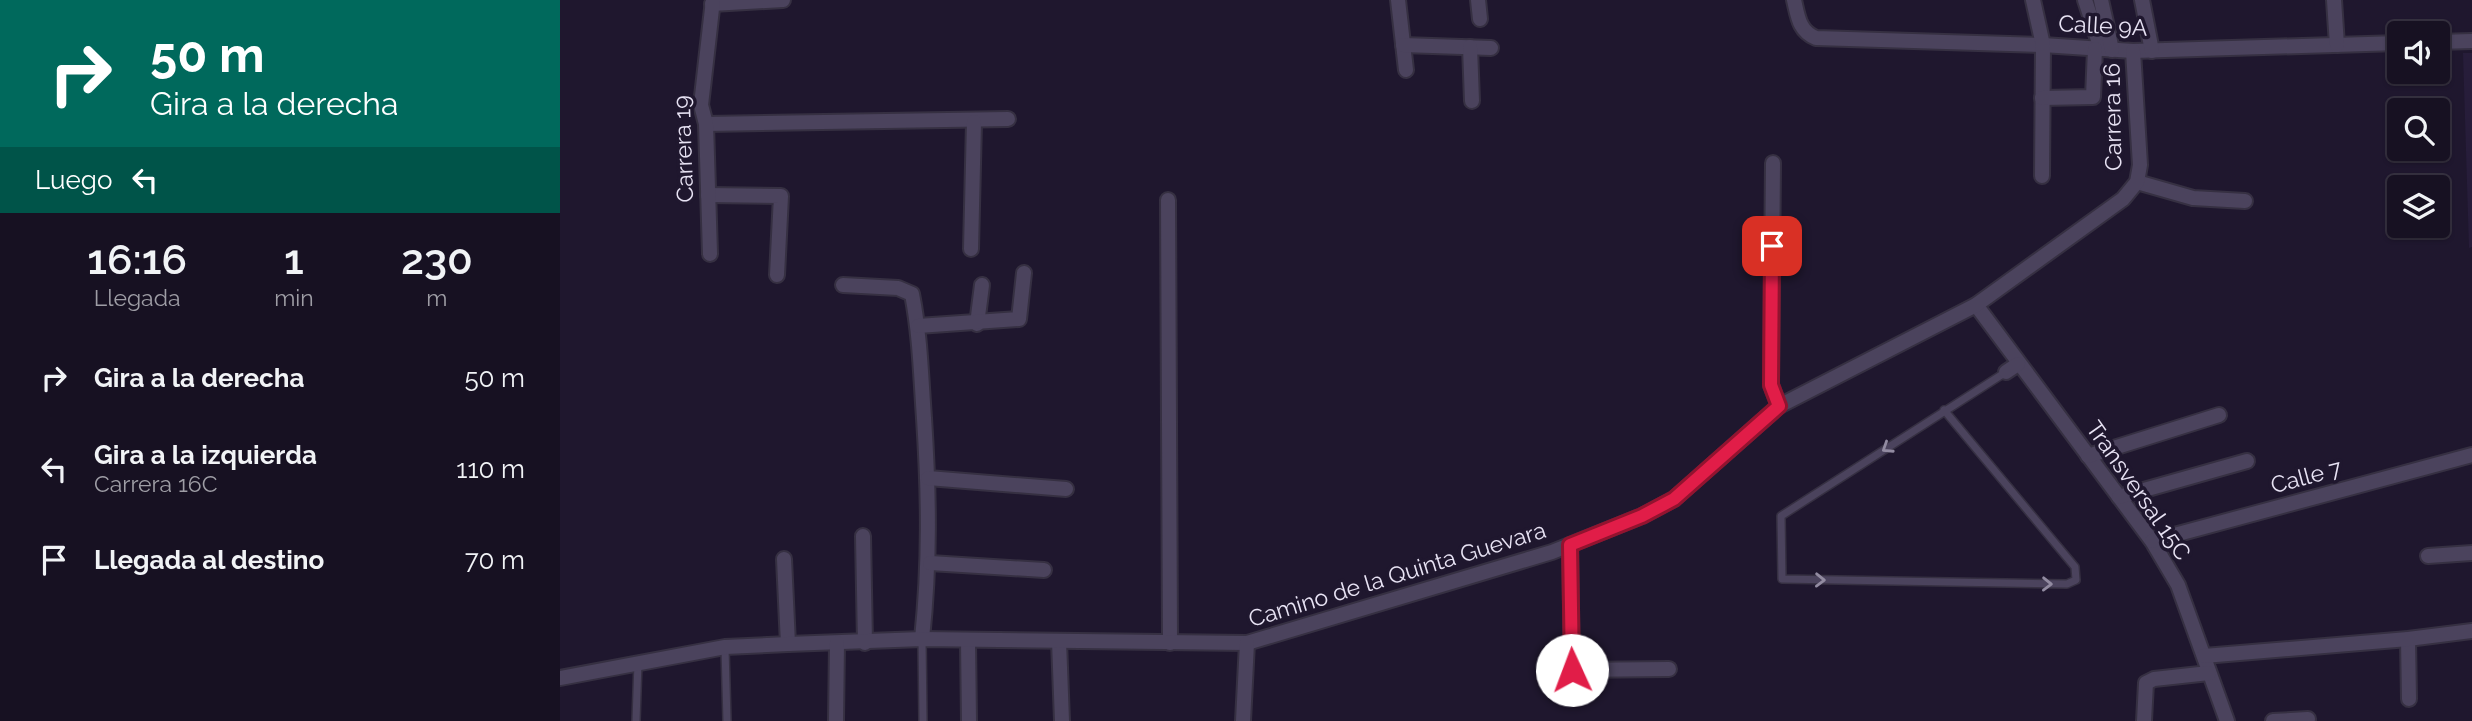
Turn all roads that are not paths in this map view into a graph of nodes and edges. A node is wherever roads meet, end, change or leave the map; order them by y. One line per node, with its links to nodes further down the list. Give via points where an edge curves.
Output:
1 (783, 0): 10 (street)
2 (1398, 0): 15 (street)
3 (1478, 0): 11 (street)
4 (1794, 0): 16 (street, Calle 9A, via 1806,34 1816,38)
5 (2033, 0): 16 (street)
6 (2085, 0): 20 (street)
7 (2101, 0): 20 (street)
8 (2142, 0): 22 (street)
9 (2334, 0): 17 (street)
10 (712, 2): 28 (street, Carrera 19, via 701,105)
11 (1480, 19)
12 (2472, 41): 13 (street)
13 (2450, 42)
14 (2387, 43): 17 (street, Calle 9A)
15 (1403, 45): 18 (street); 23 (street)
16 (2043, 45): 20 (street, Calle 9A); 24 (street)
17 (2337, 45): 22 (street, Calle 9A)
18 (1470, 47): 19 (street); 25 (street)
19 (1491, 48)
20 (2103, 49): 21 (street, Calle 9A); 24 (street, via 2093,97)
21 (2133, 51): 22 (street, Calle 9A); 31 (street, Carrera 16, via 2140,165)
22 (2152, 51)
23 (1406, 70)
24 (2042, 98): 30 (street)
25 (1472, 102)
26 (1009, 119): 27 (street)
27 (974, 122): 28 (street); 35 (street)
28 (706, 124): 32 (street, Carrera 19)
29 (1773, 163): 45 (street, via 1771,385)
30 (2042, 176)
31 (2137, 182): 34 (street, via 2193,198); 41 (street, Camino de la Quinta Guevara, via 2123,199)
32 (708, 195): 36 (street, Carrera 19); 38 (street, via 781,196)
33 (1168, 200): 70 (street)
34 (2245, 201)
35 (971, 249)
36 (710, 254)
37 (1024, 273): 42 (street, via 1019,319)
38 (777, 275)
39 (843, 285): 43 (street, via 898,288 912,294)
40 (982, 285): 42 (street)
41 (1976, 305): 44 (street, Transversal 15C); 45 (street, Camino de la Quinta Guevara)
42 (977, 324): 43 (street)
43 (918, 326): 51 (street)
44 (2012, 368): 46 (lane); 49 (street, Transversal 15C)
45 (1779, 406): 56 (street, Camino de la Quinta Guevara, via 1674,499)
46 (1944, 410): 46 (lane, one-way to 46, via 1781,516 1782,579 2067,584 2076,580 2075,567)
47 (2219, 415): 49 (street)
48 (2472, 455): 55 (street, Calle 7)
49 (2088, 456): 53 (street, Transversal 15C)
50 (2246, 461): 53 (street)
51 (928, 478): 52 (street); 60 (street)
52 (1066, 489)
53 (2119, 497): 55 (street, Transversal 15C)
54 (863, 536): 69 (street)
55 (2152, 541): 73 (street, Transversal 15C, via 2178,585)
56 (1570, 545): 71 (street, Camino de la Quinta Guevara); 75 (street, via 1572,670)
57 (2472, 553): 58 (street)
58 (2428, 556)
59 (784, 559): 67 (street)
60 (930, 563): 61 (street); 63 (street)
61 (1044, 570)
62 (2472, 631): 64 (street)
63 (922, 639): 65 (street, Camino de la Quinta Guevara); 69 (street, Camino de la Quinta Guevara); 83 (lane)
64 (2408, 639): 73 (street); 78 (street)
65 (968, 641): 66 (street, Camino de la Quinta Guevara); 84 (street)
66 (1059, 641): 70 (street, Camino de la Quinta Guevara); 85 (street)
67 (788, 643): 68 (street, Camino de la Quinta Guevara); 72 (street, Camino de la Quinta Guevara)
68 (837, 643): 69 (street, Camino de la Quinta Guevara); 82 (street)
69 (865, 643)
70 (1170, 643): 71 (street, Camino de la Quinta Guevara)
71 (1247, 643): 86 (street)
72 (725, 647): 74 (street, Camino de la Quinta Guevara); 81 (lane)
73 (2204, 656): 76 (street, Transversal 15C)
74 (638, 661): 77 (street, Camino de la Quinta Guevara); 80 (lane)
75 (1669, 669)
76 (2209, 673): 87 (street, via 2146,683); 88 (street, Transversal 15C)
77 (560, 678)
78 (2409, 699)
79 (2308, 719): 89 (street)
80 (636, 721)
81 (727, 721)
82 (836, 721)
83 (923, 721)
84 (969, 721)
85 (1062, 721)
86 (1243, 721)
87 (2144, 721)
88 (2227, 721)
89 (2273, 721)

